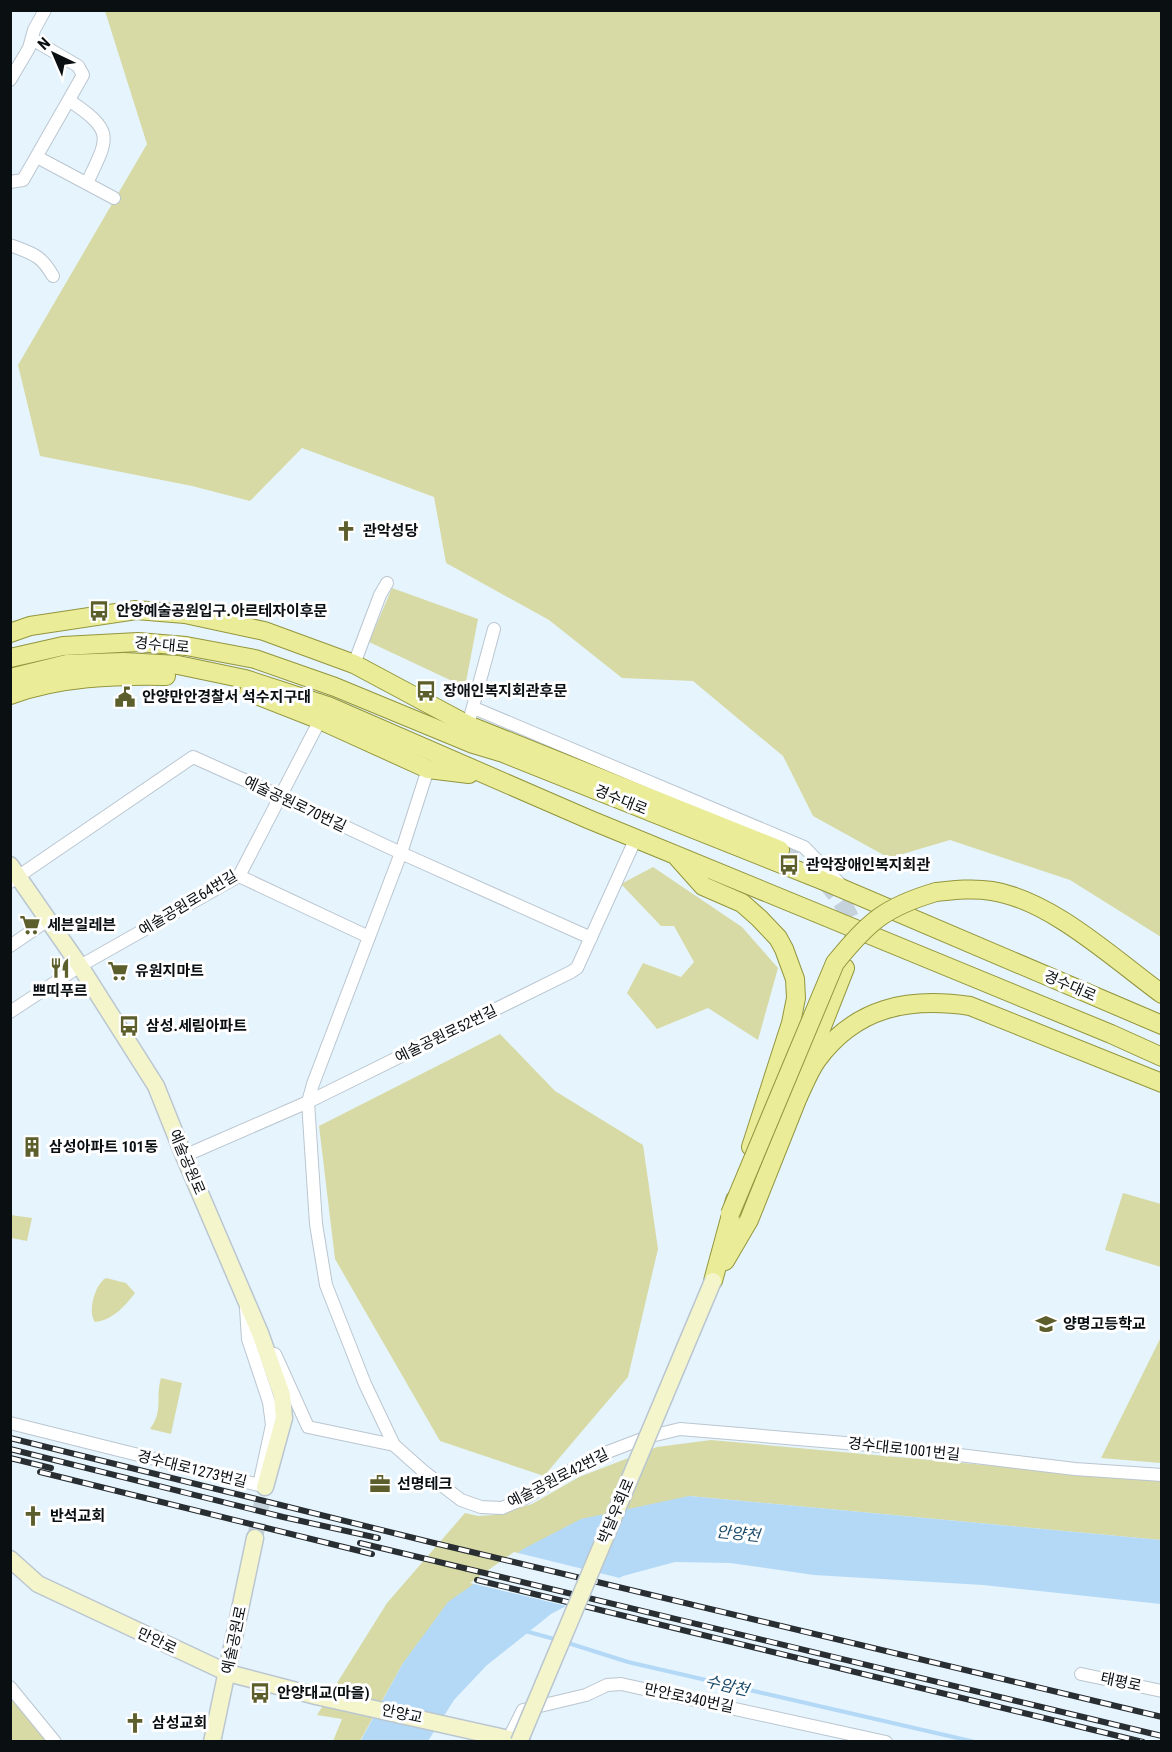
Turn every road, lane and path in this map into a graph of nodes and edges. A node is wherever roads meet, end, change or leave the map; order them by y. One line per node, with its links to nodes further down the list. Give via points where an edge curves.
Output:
1 (45, 10): 2 (street)
2 (32, 39): 3 (street); 4 (street, via 78,66 83,75)
3 (10, 80)
4 (70, 101): 5 (street); 7 (street, via 96,118 105,141)
5 (37, 157): 6 (street, via 23,180); 7 (street)
6 (10, 182)
7 (87, 183): 8 (street)
8 (114, 198)
9 (10, 245): 10 (street, via 38,256)
10 (53, 276)
11 (387, 583): 15 (street)
12 (494, 629): 19 (street)
13 (10, 633): 15 (main road, via 30,626 136,610 185,614 264,631)
14 (10, 658): 20 (main road, 경수대로, via 63,646 138,642 255,659)
15 (354, 664): 19 (main road)
16 (10, 678): 22 (main road, 경수대로, via 68,664 178,665 245,679 328,706)
17 (10, 695): 18 (main road, via 74,681 184,677 240,688)
18 (320, 720): 21 (main road); 23 (street, 예술공원로64번길)
19 (472, 720): 20 (main road); 25 (main road); 30 (street, via 804,847)
20 (503, 753): 30 (main road, 경수대로)
21 (428, 769): 22 (main road); 26 (street)
22 (489, 776): 24 (main road, 경수대로)
23 (280, 796): 26 (street, 예술공원로70번길); 28 (street, 예술공원로70번길, via 193,757); 29 (street, 예술공원로64번길)
24 (636, 838): 27 (main road, 경수대로); 33 (street, 예술공원로52번길)
25 (780, 850)
26 (400, 853): 32 (street); 33 (street, 예술공원로70번길)
27 (674, 854): 40 (main road, 경수대로); 45 (main road, bridge, via 704,886 742,903 778,938 795,979 791,1023)
28 (13, 875): 31 (street, 예술공원로)
29 (239, 876): 32 (street); 35 (street, 예술공원로64번길)
30 (846, 890): 39 (main road, 경수대로)
31 (48, 920): 34 (street); 35 (street, 예술공원로)
32 (369, 937): 43 (street)
33 (591, 938): 43 (street, 예술공원로52번길, via 572,972)
34 (10, 946)
35 (80, 966): 38 (street, 예술공원로64번길); 44 (street, 예술공원로, via 156,1086)
36 (845, 968): 42 (main road)
37 (1161, 994): 45 (main road, bridge, via 1069,926 1022,899 966,889 908,900 859,933 835,963)
38 (10, 1012)
39 (1161, 1025)
40 (1161, 1057)
41 (1161, 1083): 42 (main road, via 970,1006 922,1002 894,1006 849,1026 816,1061)
42 (798, 1097): 46 (main road, via 749,1220)
43 (308, 1102): 44 (street, 예술공원로52번길); 50 (street, via 316,1224 326,1285)
44 (184, 1156): 47 (street, 예술공원로)
45 (730, 1214): 46 (main road)
46 (713, 1281): 60 (street, 박달우회로, bridge)
47 (246, 1301): 48 (street, 경수대로1273번길, via 248,1339 269,1402 272,1425 259,1485); 50 (street, 예술공원로42번길, via 262,1323 308,1427); 52 (street, 예술공원로, via 282,1395 284,1418)
48 (10, 1423)
49 (647, 1437): 50 (street, 예술공원로42번길, via 592,1458 502,1508 481,1507 461,1500); 51 (street, 경수대로1001번길, via 680,1429)
50 (394, 1445)
51 (1161, 1475)
52 (266, 1487)
53 (255, 1538): 55 (street, 예술공원로)
54 (10, 1559): 55 (street, 만안로, via 38,1584)
55 (228, 1674): 59 (street, 만안로); 62 (street, 예술공원로)
56 (1081, 1674): 58 (street, 태평로)
57 (10, 1687): 61 (street)
58 (1161, 1691)
59 (316, 1696): 60 (street, 안양교)
60 (504, 1738): 63 (street, 만안로340번길, via 523,1710 621,1684)
61 (55, 1742)
62 (212, 1742)
63 (886, 1742)

